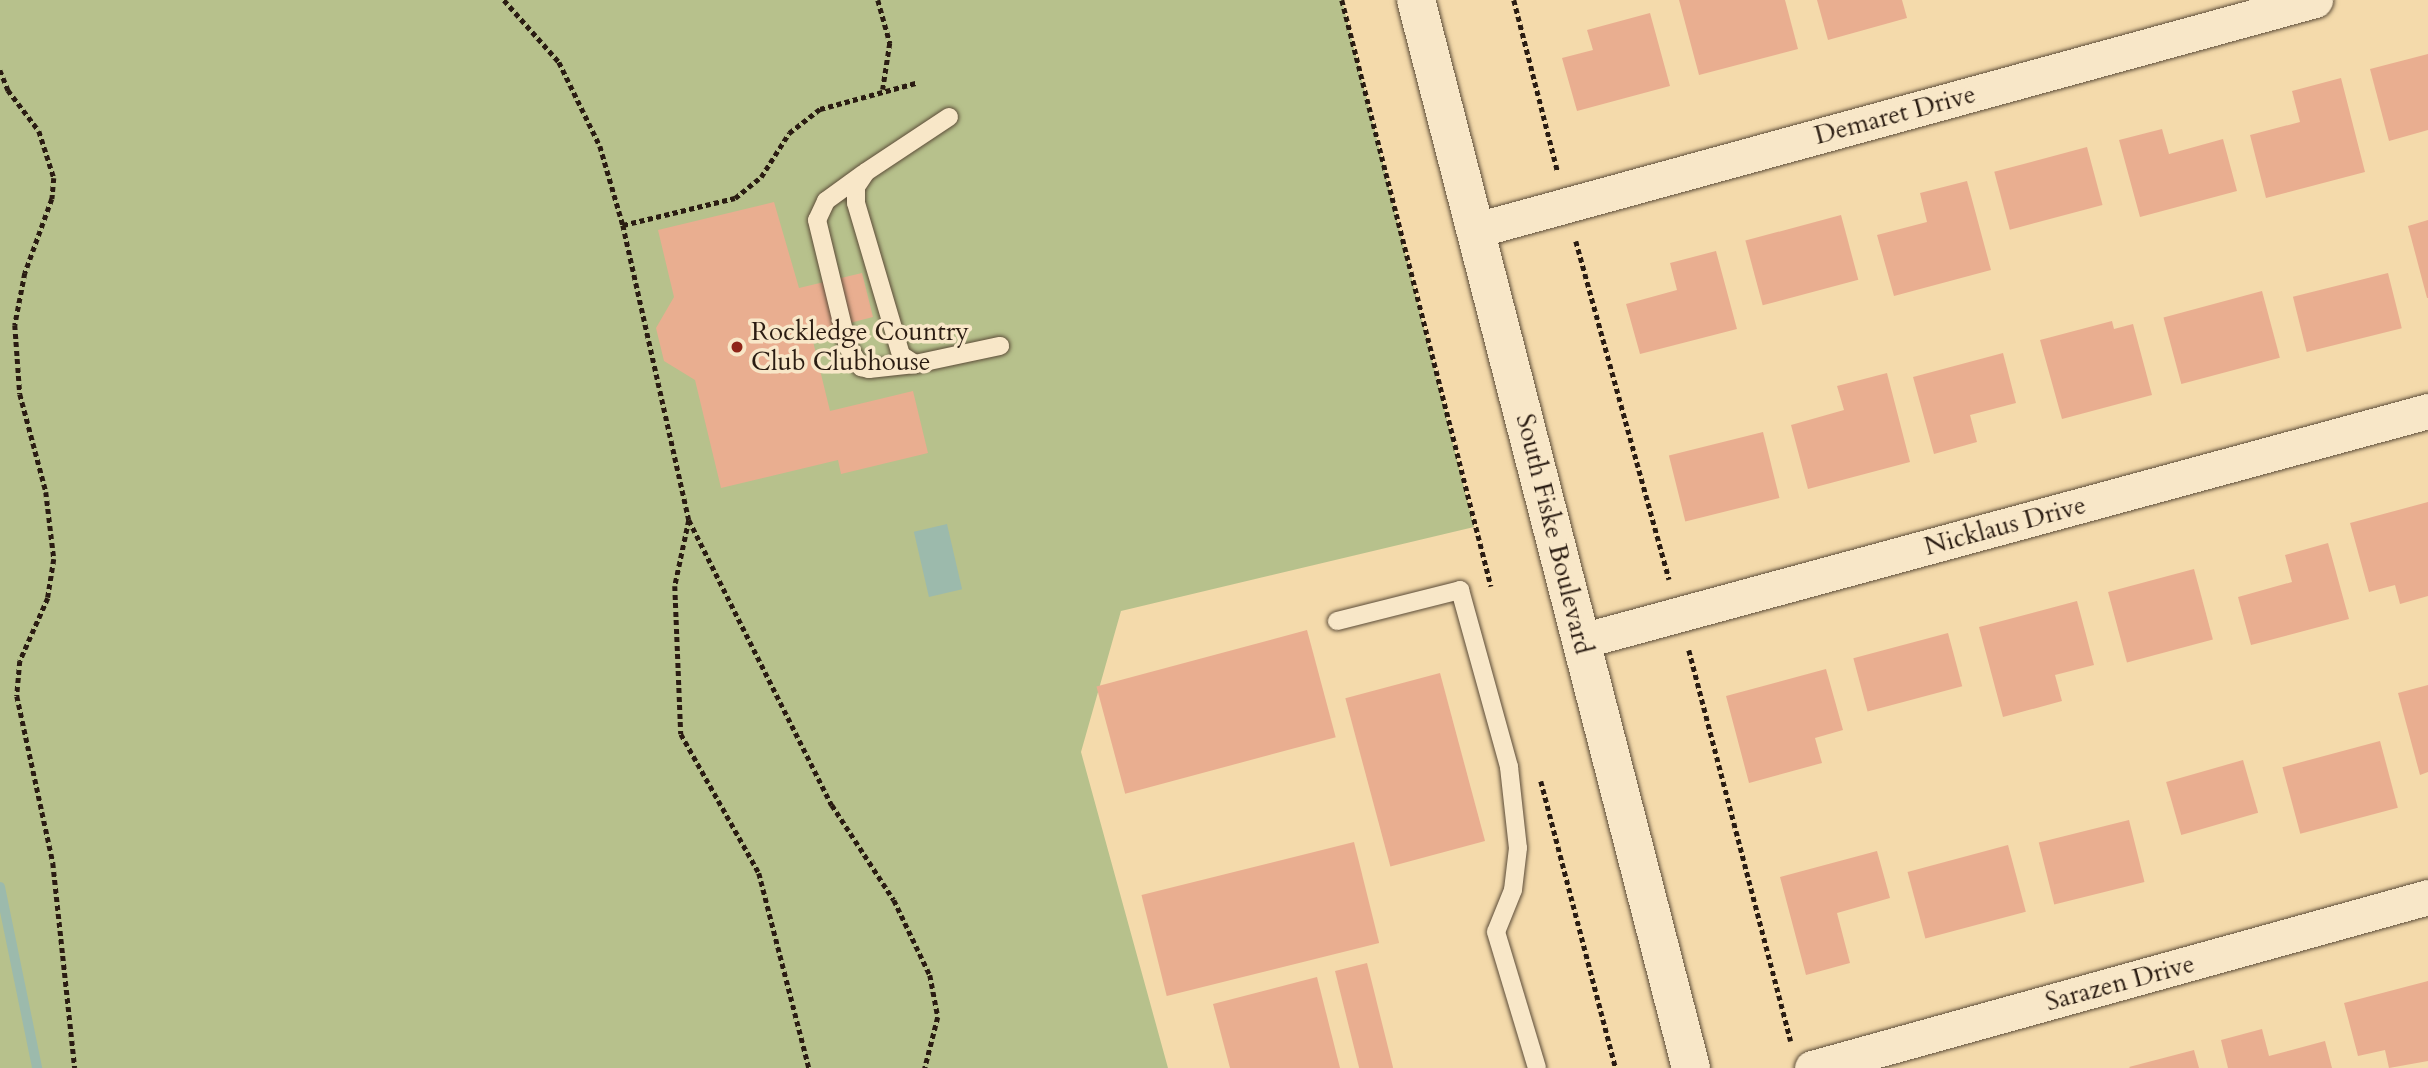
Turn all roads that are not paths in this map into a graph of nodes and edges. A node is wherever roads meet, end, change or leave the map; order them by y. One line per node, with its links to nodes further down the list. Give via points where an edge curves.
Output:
1 (1416, 0): 5 (main road, South Fiske Boulevard)
2 (2315, 0): 5 (street, Demaret Drive)
3 (949, 117): 4 (lane)
4 (866, 172): 7 (lane, via 856,187 856,203 894,343 901,355); 7 (lane, via 826,201 817,220 848,347 861,367)
5 (1476, 230): 10 (main road, South Fiske Boulevard)
6 (1000, 346): 7 (lane)
7 (915, 364)
8 (2428, 411): 10 (street, Nicklaus Drive)
9 (1337, 621): 13 (lane, via 1460,590 1509,767 1518,848 1513,890 1496,932)
10 (1581, 641): 14 (main road, South Fiske Boulevard)
11 (2428, 897): 12 (street, Sarazen Drive)
12 (1802, 1055)
13 (1537, 1068)
14 (1689, 1068)

